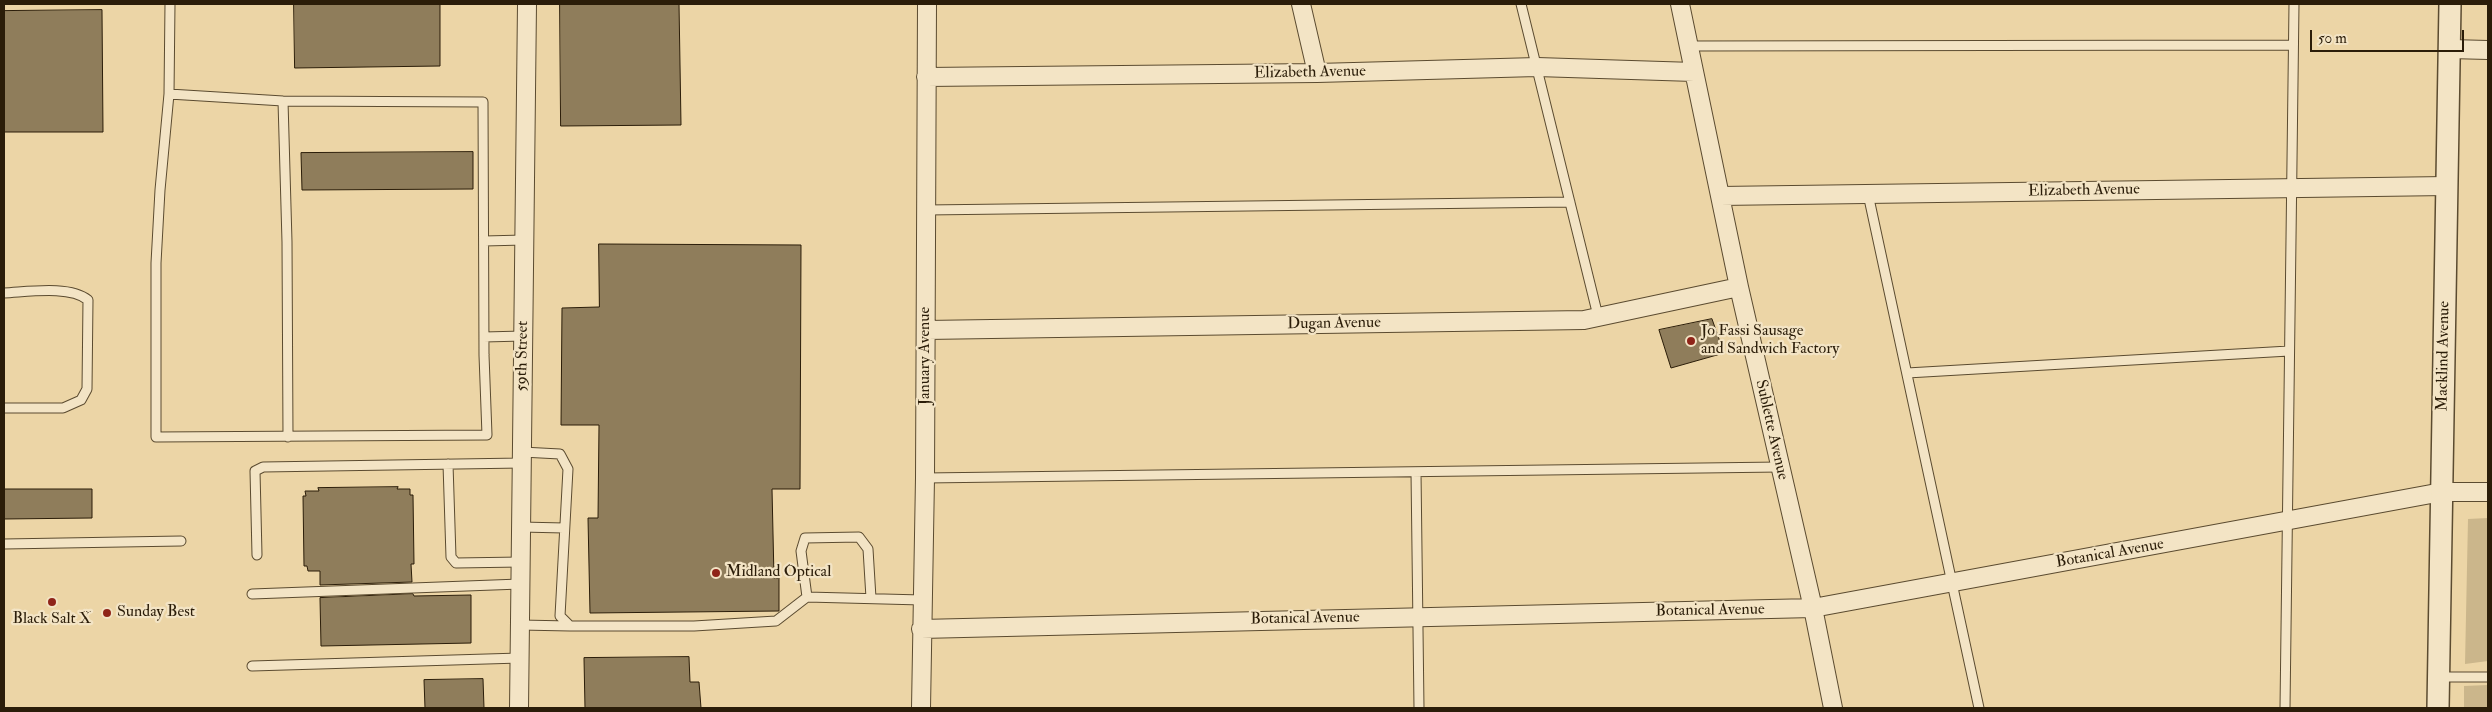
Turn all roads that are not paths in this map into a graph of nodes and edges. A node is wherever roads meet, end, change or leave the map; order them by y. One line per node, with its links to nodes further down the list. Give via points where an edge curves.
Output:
1 (170, 4): 17 (lane)
2 (527, 4): 25 (street, 59th Street)
3 (927, 4): 16 (street, January Avenue)
4 (1301, 4): 15 (street)
5 (1521, 4): 13 (lane)
6 (1680, 4): 10 (street, Sublette Avenue)
7 (2294, 4): 9 (lane)
8 (2450, 4): 11 (street, Macklind Avenue)
9 (2293, 45): 10 (lane); 20 (lane)
10 (1690, 46): 14 (street, Sublette Avenue)
11 (2450, 49): 12 (street); 19 (street, Macklind Avenue)
12 (2488, 50)
13 (1536, 68): 14 (street, Elizabeth Avenue); 15 (street, Elizabeth Avenue); 23 (lane)
14 (1694, 72): 22 (street, Sublette Avenue)
15 (1317, 73): 16 (street, Elizabeth Avenue)
16 (926, 77): 24 (street, January Avenue)
17 (169, 94): 18 (lane); 36 (lane, via 157,253 156,437)
18 (283, 101): 26 (lane, via 483,102); 36 (lane)
19 (2447, 186): 20 (street, Elizabeth Avenue); 42 (street, Macklind Avenue)
20 (2291, 188): 21 (street, Elizabeth Avenue); 33 (lane)
21 (1868, 194): 22 (street, Elizabeth Avenue); 34 (lane)
22 (1720, 196): 27 (street, Sublette Avenue)
23 (1570, 202): 24 (lane); 29 (lane)
24 (926, 210): 30 (street, January Avenue)
25 (524, 240): 26 (lane); 31 (street, 59th Street)
26 (484, 241): 32 (lane)
27 (1739, 287): 29 (street, Dugan Avenue); 39 (street, Sublette Avenue)
28 (4, 293): 35 (lane, via 60,291 80,293 88,300 86,389 81,400 63,408)
29 (1598, 316): 30 (street, Dugan Avenue, via 1584,320)
30 (926, 330): 41 (street, January Avenue)
31 (523, 336): 32 (lane); 37 (street, 59th Street)
32 (484, 337): 36 (lane, via 487,435)
33 (2290, 350): 34 (lane); 44 (lane)
34 (1907, 373): 51 (lane)
35 (4, 408)
36 (288, 437)
37 (522, 458): 38 (lane); 45 (street, 59th Street); 46 (lane, via 560,454 568,469)
38 (448, 464): 49 (lane, via 263,467 255,472); 50 (lane, via 451,557 456,564)
39 (1780, 467): 40 (lane); 57 (street, Sublette Avenue)
40 (1416, 472): 41 (lane); 58 (lane)
41 (925, 478): 56 (street, January Avenue)
42 (2442, 492): 43 (street, Botanical Avenue); 44 (street, Botanical Avenue); 64 (street, Macklind Avenue)
43 (2488, 492)
44 (2287, 521): 51 (street, Botanical Avenue); 71 (lane)
45 (521, 527): 46 (lane); 50 (street, 59th Street)
46 (564, 528): 60 (lane, via 560,616)
47 (181, 541): 48 (lane)
48 (4, 544)
49 (257, 555)
50 (521, 562): 52 (street, 59th Street)
51 (1952, 583): 57 (street, Botanical Avenue); 70 (lane)
52 (520, 584): 53 (lane); 59 (street, 59th Street)
53 (252, 594)
54 (807, 597): 55 (lane); 55 (lane, via 801,551 805,538 859,538 868,548); 60 (lane, via 776,621 694,626)
55 (871, 598): 56 (lane)
56 (922, 600): 61 (street, January Avenue)
57 (1813, 608): 58 (street, Botanical Avenue); 69 (street, Sublette Avenue)
58 (1418, 617): 61 (street, Botanical Avenue); 68 (lane)
59 (520, 625): 60 (lane); 62 (street, 59th Street)
60 (570, 626)
61 (922, 628): 67 (street, January Avenue)
62 (520, 658): 63 (lane); 66 (street, 59th Street)
63 (252, 666)
64 (2439, 677): 65 (lane); 72 (street, Macklind Avenue)
65 (2488, 677)
66 (519, 708)
67 (921, 708)
68 (1419, 708)
69 (1833, 708)
70 (1979, 708)
71 (2285, 708)
72 (2438, 708)

